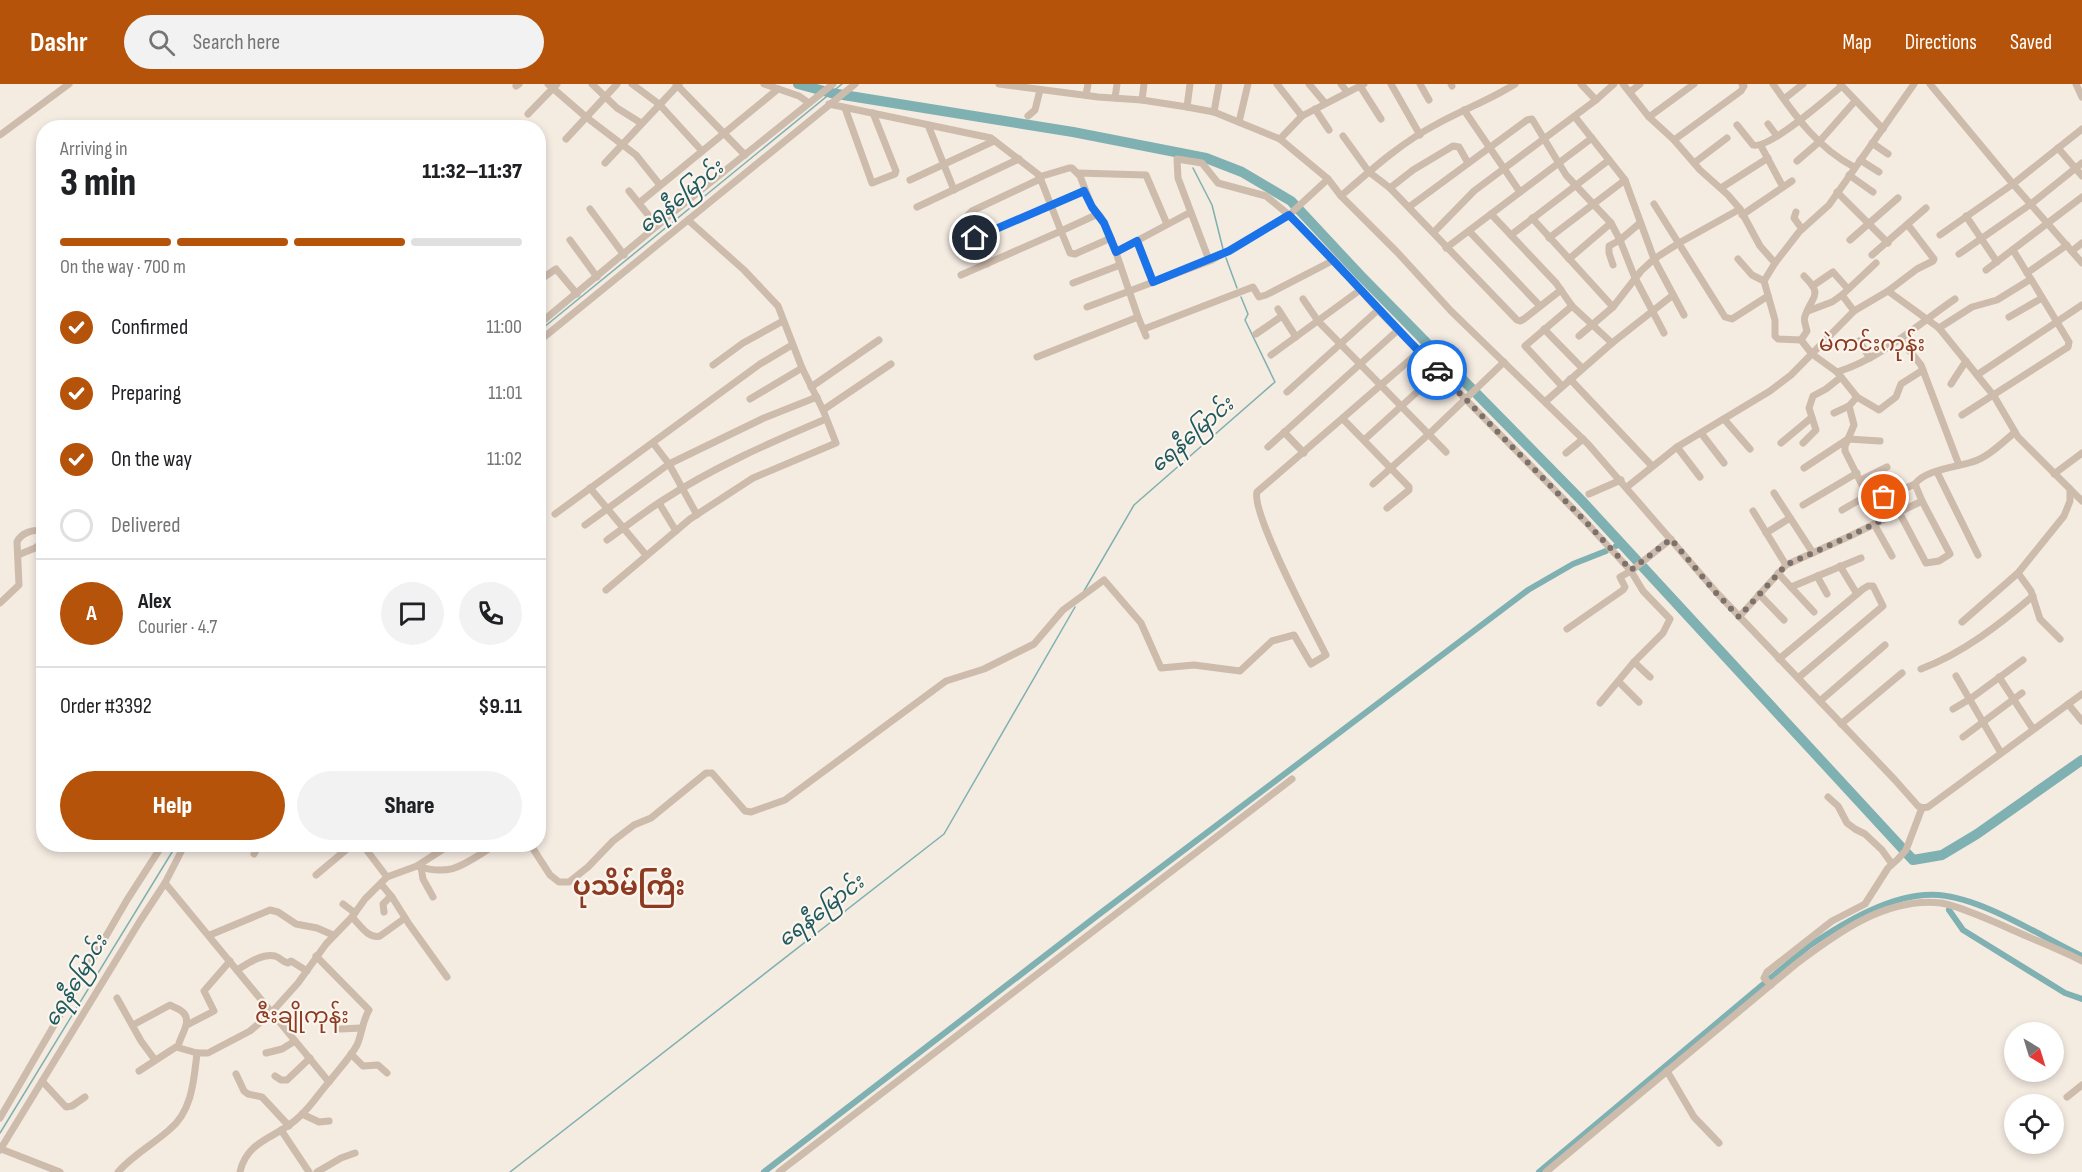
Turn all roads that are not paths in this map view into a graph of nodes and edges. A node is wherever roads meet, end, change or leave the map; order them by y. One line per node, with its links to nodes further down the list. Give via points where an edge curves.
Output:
1 (69, 84): 76 (street)
2 (592, 84): 41 (street)
3 (617, 84): 41 (street)
4 (632, 84): 51 (street)
5 (678, 84): 51 (street); 75 (street)
6 (764, 84): 36 (street)
7 (833, 84): 52 (street)
8 (855, 84): 49 (street)
9 (999, 84): 37 (street)
10 (1088, 84): 40 (street)
11 (1117, 84): 43 (street)
12 (1144, 84): 45 (street)
13 (1190, 84): 53 (street)
14 (1219, 84): 57 (street)
15 (1248, 84): 67 (street)
16 (1309, 84): 50 (street)
17 (1341, 84): 38 (street)
18 (1391, 84): 77 (street)
19 (1420, 84): 46 (street)
20 (1515, 84): 56 (street)
21 (1581, 84): 47 (street)
22 (1614, 84): 47 (street)
23 (1623, 84): 39 (street)
24 (1640, 84): 39 (street)
25 (1694, 84): 64 (street)
26 (1742, 84): 85 (street, via 1741,91)
27 (1773, 84): 44 (street)
28 (1803, 84): 44 (street)
29 (1914, 84): 72 (street)
30 (1930, 84): 120 (street)
31 (2076, 84): 42 (street)
32 (553, 85): 58 (street); 62 (street)
33 (1279, 85): 61 (street)
34 (1362, 85): 38 (street); 65 (street)
35 (1841, 85): 48 (street); 66 (street)
36 (778, 88): 52 (street); 75 (street)
37 (1040, 90): 40 (street); 60 (street, via 1035,111)
38 (1347, 92): 50 (street)
39 (1630, 92): 64 (street)
40 (1086, 95): 43 (street)
41 (605, 96): 62 (street); 68 (street)
42 (2082, 97)
43 (1115, 98): 45 (street)
44 (1784, 99): 66 (street)
45 (1143, 100): 53 (street)
46 (1429, 100)
47 (1596, 100): 63 (street)
48 (1855, 101): 72 (street); 87 (street)
49 (832, 102): 54 (street); 152 (street)
50 (1324, 103): 55 (street)
51 (659, 104): 68 (street); 93 (street)
52 (809, 104): 95 (street)
53 (1187, 107): 57 (street)
54 (845, 108): 59 (street); 59 (street, via 872,183 896,174)
55 (1315, 109): 61 (street); 74 (street)
56 (1464, 110): 77 (street); 91 (street)
57 (1214, 112): 67 (street)
58 (528, 114)
59 (873, 114): 70 (street)
60 (1028, 116)
61 (1302, 116): 83 (street)
62 (586, 117): 82 (street); 89 (street)
63 (1575, 117): 80 (street); 84 (street)
64 (1649, 117): 85 (street)
65 (1381, 119)
66 (1798, 121): 79 (street); 87 (street)
67 (1239, 122): 83 (street)
68 (641, 123): 89 (street)
69 (1768, 124): 79 (street)
70 (928, 125): 86 (street); 106 (street)
71 (1737, 125): 90 (street, via 1753,145)
72 (1883, 129): 88 (street)
73 (2082, 129): 92 (street)
74 (1329, 130)
75 (723, 133): 93 (street); 95 (street)
76 (0, 135)
77 (1420, 135): 110 (street)
78 (1343, 136): 110 (street)
79 (1777, 136): 90 (street)
80 (1592, 138): 98 (street); 103 (street)
81 (1727, 138): 104 (street)
82 (566, 139)
83 (1280, 139): 116 (street)
84 (1545, 139): 91 (street, via 1530,119); 103 (street); 109 (street)
85 (1674, 140): 104 (street)
86 (994, 141): 97 (street); 106 (street)
87 (1819, 142): 100 (street); 107 (street)
88 (1872, 143): 94 (street); 99 (street)
89 (622, 145): 101 (street); 121 (street, via 636,155)
90 (1761, 146): 96 (street)
91 (1491, 148): 102 (street); 109 (street)
92 (2058, 148): 108 (street); 120 (street)
93 (702, 151): 121 (street)
94 (1888, 154)
95 (745, 155): 159 (street)
96 (1768, 158): 123 (street); 125 (street)
97 (1019, 159): 115 (street); 126 (street)
98 (1609, 160): 118 (street); 122 (street)
99 (1860, 160): 107 (street); 111 (street)
100 (1797, 161)
101 (605, 163)
102 (1468, 163): 124 (street, via 1459,147 1453,146); 141 (street)
103 (1559, 163): 122 (street); 129 (street)
104 (1694, 163): 125 (street)
105 (2082, 163): 108 (street)
106 (944, 164): 117 (street); 126 (street)
107 (1854, 167): 113 (street)
108 (2075, 168): 114 (street); 139 (street)
109 (1505, 169): 129 (street); 163 (street, via 1474,191)
110 (1369, 172): 124 (street); 132 (street)
111 (1879, 172)
112 (1078, 173): 115 (street, via 1069,168); 128 (street); 154 (street, via 1146,175)
113 (1849, 175): 130 (street); 131 (street)
114 (2082, 176)
115 (1040, 178): 136 (street); 166 (street, via 970,213 968,219)
116 (1328, 179): 132 (street); 149 (street)
117 (910, 180)
118 (1625, 180): 137 (street); 153 (street)
119 (1792, 181): 123 (street)
120 (2013, 184): 139 (street); 150 (street)
121 (660, 185): 135 (street)
122 (1575, 185): 137 (street); 151 (street)
123 (1783, 187): 144 (street)
124 (1390, 188): 141 (street)
125 (1721, 188): 144 (street)
126 (954, 190): 140 (street)
127 (629, 191): 135 (street)
128 (1084, 191): 136 (street); 146 (street)
129 (1520, 192): 148 (street)
130 (1837, 192): 156 (street); 160 (street, via 1829,205)
131 (1873, 192)
132 (1341, 196): 258 (street)
133 (2082, 197): 157 (street)
134 (1898, 198): 156 (street)
135 (639, 203): 159 (street)
136 (1050, 204): 161 (street); 166 (street)
137 (1594, 204): 155 (street); 168 (street)
138 (1654, 204): 174 (street)
139 (2031, 204): 157 (street); 169 (street)
140 (917, 207)
141 (1409, 207): 163 (street)
142 (1926, 208): 158 (street)
143 (590, 209): 182 (street)
144 (1741, 212): 174 (street); 190 (street, via 1760,246)
145 (1796, 212): 160 (street, via 1794,218)
146 (1098, 214): 161 (street); 167 (street)
147 (1191, 214): 149 (street, via 1178,178 1177,159 1202,163 1218,183 1266,196); 154 (street); 187 (street)
148 (1491, 214): 162 (street); 164 (street)
149 (1289, 215): 187 (street); 188 (street)
150 (1966, 216): 165 (street); 169 (street)
151 (1532, 218): 164 (street); 168 (street)
152 (688, 220): 233 (street, via 762,288 778,306); 242 (street)
153 (1640, 223): 171 (street); 185 (street)
154 (1167, 224): 173 (street)
155 (1611, 224): 171 (street); 184 (street)
156 (1868, 224): 172 (street); 175 (street)
157 (2048, 224): 178 (street); 179 (street)
158 (1908, 225): 175 (street); 211 (street, via 1934,261)
159 (657, 226): 182 (street)
160 (1802, 229): 190 (street)
161 (1061, 231): 167 (street, via 1072,254); 193 (street)
162 (1469, 231): 177 (street); 220 (street)
163 (1434, 232): 177 (street)
164 (1511, 235): 209 (street)
165 (1940, 235)
166 (975, 238): 193 (street)
167 (1111, 238): 180 (street)
168 (1549, 238): 184 (street)
169 (1982, 238): 181 (street); 189 (street)
170 (570, 240): 201 (street)
171 (1620, 240): 195 (street, via 1608,248); 202 (street)
172 (1850, 240)
173 (1137, 241): 180 (street); 204 (street)
174 (1679, 243): 185 (street); 217 (street, via 1725,317 1732,319)
175 (1888, 243): 183 (street)
176 (2082, 243): 178 (street)
177 (1446, 248): 220 (street, via 1516,320)
178 (2069, 248): 192 (street); 200 (street)
179 (2013, 250): 189 (street); 200 (street)
180 (1116, 252): 194 (street)
181 (1959, 254)
182 (624, 255): 201 (street)
183 (1872, 255)
184 (1569, 259): 223 (street)
185 (1654, 259): 202 (street); 213 (street)
186 (1738, 259): 203 (street, via 1752,275)
187 (1209, 260): 204 (street)
188 (1334, 260): 208 (street); 229 (street, via 1266,295 1260,297 1253,287 1145,333)
189 (1997, 262): 196 (street)
190 (1775, 263): 203 (street)
191 (1876, 263): 207 (street)
192 (2082, 263)
193 (987, 264): 197 (street)
194 (1120, 265): 205 (street); 210 (street)
195 (1613, 265)
196 (1986, 270)
197 (961, 275)
198 (546, 276): 212 (street, via 556,269)
199 (1804, 276): 206 (street)
200 (2029, 276): 215 (street); 237 (street, via 1997,300 1972,307)
201 (597, 277): 212 (street)
202 (1635, 278): 223 (street); 227 (street)
203 (1764, 281): 217 (street)
204 (1153, 282): 210 (street)
205 (1073, 283)
206 (1814, 285): 207 (street, via 1833,272); 225 (street, via 1815,296)
207 (1848, 289): 214 (street)
208 (1360, 290): 224 (street); 234 (street)
209 (1561, 290): 220 (street); 221 (street)
210 (1128, 291): 222 (street); 229 (street)
211 (1888, 291): 226 (street); 232 (street)
212 (577, 294): 231 (street)
213 (1673, 295): 227 (street); 228 (street)
214 (1842, 295): 225 (street); 226 (street)
215 (2042, 298): 230 (street); 235 (street)
216 (1303, 299): 234 (street)
217 (1769, 299): 247 (street, via 1778,339)
218 (1955, 299): 232 (street)
219 (2082, 305): 235 (street)
220 (1540, 306)
221 (1572, 306): 236 (street); 238 (street)
222 (1087, 307)
223 (1613, 307): 236 (street)
224 (1378, 310): 239 (street); 249 (street)
225 (1808, 311): 247 (street, via 1804,319 1807,331)
226 (1854, 311): 253 (street)
227 (1653, 312): 240 (street); 250 (street)
228 (1684, 315)
229 (1138, 317): 255 (street)
230 (2009, 317)
231 (546, 319)
232 (1925, 319): 237 (street); 245 (street)
233 (783, 321): 251 (street); 260 (street)
234 (1318, 321): 244 (street); 249 (street)
235 (2057, 322): 267 (street); 274 (street, via 2068,347)
236 (1593, 325): 243 (street); 250 (street)
237 (1939, 328): 257 (street)
238 (1544, 329): 263 (street); 271 (street, via 1525,346)
239 (1398, 330): 252 (street); 261 (street)
240 (1664, 333)
241 (1256, 334): 244 (street, via 1280,313)
242 (546, 335)
243 (1579, 336)
244 (1296, 338): 254 (street)
245 (1900, 339): 256 (street); 264 (street)
246 (879, 340): 272 (street)
247 (1801, 340): 253 (street)
248 (1859, 341): 256 (street)
249 (1340, 344): 261 (street); 273 (street)
250 (1612, 344): 263 (street)
251 (792, 345): 262 (street); 297 (street)
252 (1419, 352): 265 (street); 270 (street)
253 (1812, 354): 266 (street); 288 (street, via 1770,391)
254 (1272, 356)
255 (1037, 357)
256 (1870, 358): 266 (street)
257 (1966, 361): 267 (street); 269 (street)
258 (1504, 362): 278 (street); 279 (street)
259 (891, 364): 282 (street)
260 (713, 365)
261 (1359, 365): 270 (street); 289 (street)
262 (802, 368): 272 (street); 277 (street)
263 (1582, 368): 268 (street)
264 (1923, 370): 276 (street, via 1901,384 1896,397 1881,410); 309 (street)
265 (1439, 372): 278 (street); 280 (street)
266 (1839, 375): 276 (street); 285 (street, via 1827,389 1812,396)
267 (1977, 375): 274 (street)
268 (1570, 379): 271 (street); 310 (street)
269 (1951, 384)
270 (1381, 386): 280 (street); 287 (street)
271 (1562, 386): 279 (street)
272 (811, 387): 275 (street)
273 (1287, 392)
274 (1994, 396): 284 (street); 291 (street)
275 (816, 397): 282 (street); 308 (street)
276 (1857, 397): 281 (street)
277 (750, 399)
278 (1466, 400): 292 (street); 358 (street)
279 (1546, 401): 293 (street)
280 (1401, 406): 292 (street); 295 (street)
281 (1849, 406): 283 (street); 294 (street, via 1854,425)
282 (823, 410): 286 (street)
283 (1834, 413)
284 (1962, 415)
285 (1811, 418): 298 (street); 299 (street, via 1816,430)
286 (826, 419): 323 (street, via 748,453); 339 (street, via 837,440 835,445 753,478)
287 (1343, 419): 295 (street); 304 (street)
288 (1724, 419): 290 (street); 302 (street)
289 (1284, 432): 300 (street); 304 (street)
290 (1701, 433): 301 (street); 307 (street)
291 (2014, 433): 309 (street, via 1974,462); 315 (street)
292 (1429, 434): 303 (street); 312 (street)
293 (1583, 439): 305 (street); 318 (street)
294 (1848, 439): 296 (street); 313 (street); 317 (street, via 1845,451)
295 (1364, 440): 312 (street)
296 (1880, 441)
297 (653, 443): 308 (street); 322 (street)
298 (1781, 443)
299 (1803, 443)
300 (1268, 447)
301 (1677, 447): 310 (street); 316 (street)
302 (1750, 449)
303 (1446, 452)
304 (1304, 453): 410 (street, via 1255,497 1278,558 1326,655 1311,664 1294,635 1272,641 1240,671 1194,665 1161,668 1141,623 1104,580 1063,610 1034,644 984,669 946,681 785,800 745,812 712,773 706,772 651,819 626,830 569,882 564,884 550,875)
305 (1566, 453)
306 (2082, 453): 315 (street)
307 (1724, 463)
308 (669, 465): 323 (street); 334 (street)
309 (1959, 465): 314 (street)
310 (1652, 466): 321 (street)
311 (1887, 467): 317 (street)
312 (1391, 468): 319 (street); 333 (street, via 1409,489)
313 (1804, 468)
314 (1937, 472): 320 (street); 353 (street)
315 (2054, 474): 324 (street)
316 (1700, 477)
317 (1859, 477): 327 (street); 332 (street)
318 (1621, 480): 321 (street); 326 (street)
319 (1373, 484)
320 (1916, 484): 328 (street); 331 (street)
321 (1627, 487): 347 (street)
322 (590, 488): 334 (street); 338 (street)
323 (683, 488): 330 (street); 339 (street)
324 (2070, 489): 329 (street); 360 (street, via 2064,516)
325 (1774, 493): 340 (street)
326 (1589, 494)
327 (1868, 495): 331 (street); 335 (street)
328 (1922, 501): 337 (street); 337 (street, via 1950,554 1939,561 1924,560)
329 (2082, 501)
330 (658, 503): 343 (street); 345 (street)
331 (1872, 503): 341 (street)
332 (1803, 505)
333 (1387, 508)
334 (607, 509): 342 (street); 343 (street)
335 (1842, 510)
336 (1753, 511): 346 (street)
337 (1899, 512): 341 (street)
338 (555, 514)
339 (697, 515): 345 (street)
340 (1790, 518): 346 (street); 350 (street)
341 (1877, 522): 350 (street); 354 (street)
342 (585, 525)
343 (623, 529): 348 (street); 352 (street)
344 (36, 530): 351 (street, via 17,542)
345 (676, 531): 352 (street)
346 (1766, 532): 356 (street)
347 (1671, 539): 358 (street); 370 (street)
348 (608, 540)
349 (36, 547): 351 (street)
350 (1813, 553): 356 (street)
351 (18, 555): 368 (street, via 19,585)
352 (646, 555): 363 (street)
353 (1978, 555)
354 (1892, 556)
355 (1861, 558): 357 (street)
356 (1786, 565): 359 (street)
357 (1840, 566): 361 (street); 366 (street)
358 (1631, 570): 373 (street, via 1620,577 1623,590); 378 (street, via 1643,591 1670,619 1663,633)
359 (1778, 573): 362 (street); 364 (street)
360 (2018, 573): 367 (street); 372 (street)
361 (1817, 576): 362 (street); 365 (street)
362 (1791, 587): 369 (street)
363 (606, 590)
364 (1759, 594): 370 (street); 371 (street)
365 (1827, 594)
366 (1857, 594): 376 (street); 384 (street, via 1873,586 1883,606)
367 (2033, 596): 374 (street, via 2040,619); 379 (street, via 1999,625)
368 (0, 603)
369 (1814, 612)
370 (1739, 617): 376 (street)
371 (1784, 620)
372 (1962, 622)
373 (1568, 629)
374 (2060, 639)
375 (1885, 645): 390 (street)
376 (1779, 659): 384 (street)
377 (2023, 660): 383 (street)
378 (1635, 662): 382 (street); 385 (street)
379 (1922, 669)
380 (1902, 673): 397 (street)
381 (1956, 676): 388 (street)
382 (1650, 677)
383 (1999, 677): 388 (street); 389 (street)
384 (1798, 678): 390 (street)
385 (1619, 682): 391 (street); 392 (street)
386 (2022, 693): 389 (street)
387 (2082, 694): 393 (street)
388 (1970, 699): 394 (street); 396 (street)
389 (2013, 699): 396 (street); 398 (street)
390 (1820, 701): 397 (street)
391 (1638, 702)
392 (1600, 703)
393 (2068, 704): 395 (street); 398 (street)
394 (1953, 709)
395 (2082, 721)
396 (1983, 722): 399 (street); 400 (street)
397 (1841, 724): 403 (street)
398 (2033, 729): 400 (street)
399 (1963, 737)
400 (2001, 753): 403 (street)
401 (1292, 779): 468 (street)
402 (1828, 797): 411 (street, via 1847,823 1865,834)
403 (1922, 808): 411 (street, via 1906,850)
404 (159, 852): 456 (street)
405 (181, 852): 415 (street)
406 (343, 852): 413 (street)
407 (368, 852): 414 (street)
408 (440, 852): 412 (street)
409 (483, 852): 412 (street, via 451,870)
410 (535, 852)
411 (1892, 864): 431 (street, via 1864,904 1832,921 1767,972 1764,978)
412 (419, 866): 414 (street); 418 (street)
413 (316, 875)
414 (387, 877): 416 (street)
415 (165, 883): 423 (street); 450 (street)
416 (381, 884): 417 (street); 421 (street)
417 (391, 896): 420 (street, via 383,904); 422 (street)
418 (433, 897)
419 (343, 904): 421 (street)
420 (384, 912)
421 (353, 915): 422 (street, via 375,937); 424 (street)
422 (405, 918): 430 (street)
423 (210, 935): 424 (street, via 270,910 296,924); 426 (street)
424 (333, 935): 425 (street)
425 (316, 956): 429 (street); 436 (street, via 369,1010)
426 (230, 961): 428 (street); 435 (street, via 204,991 214,1011)
427 (2082, 961): 431 (street, via 1943,903 1918,903 1898,907 1838,933)
428 (237, 970): 429 (street, via 271,956 283,962 296,962); 433 (street)
429 (307, 971): 433 (street)
430 (447, 977)
431 (1771, 985): 446 (street)
432 (117, 998): 434 (street)
433 (271, 1013): 438 (street); 440 (street, via 239,1038 208,1053)
434 (133, 1025): 435 (street, via 170,1005 182,1010); 444 (street)
435 (188, 1025): 439 (street)
436 (361, 1028): 437 (street); 442 (street)
437 (341, 1029)
438 (295, 1041): 441 (street); 443 (street)
439 (178, 1047): 440 (street); 444 (street)
440 (197, 1053): 464 (street, via 189,1101 182,1116)
441 (266, 1053)
442 (351, 1054): 447 (street, via 363,1066 378,1065); 451 (street)
443 (309, 1058): 449 (street, via 287,1080); 451 (street)
444 (155, 1060): 445 (street)
445 (139, 1071)
446 (1666, 1071): 460 (street, via 1694,1117); 469 (street)
447 (387, 1073)
448 (236, 1074): 458 (street, via 244,1091 262,1097)
449 (275, 1076)
450 (42, 1081): 453 (street, via 66,1107); 461 (street)
451 (329, 1082): 455 (street)
452 (2082, 1085): 454 (street)
453 (85, 1097)
454 (2067, 1097)
455 (302, 1114): 457 (street, via 319,1122); 458 (street)
456 (0, 1118)
457 (329, 1121)
458 (289, 1126): 459 (street)
459 (281, 1130): 465 (street, via 248,1153); 466 (street)
460 (1719, 1143)
461 (0, 1149): 463 (street)
462 (355, 1153): 467 (street)
463 (60, 1172)
464 (118, 1172)
465 (240, 1172)
466 (309, 1172)
467 (317, 1172)
468 (779, 1172)
469 (1546, 1172)

